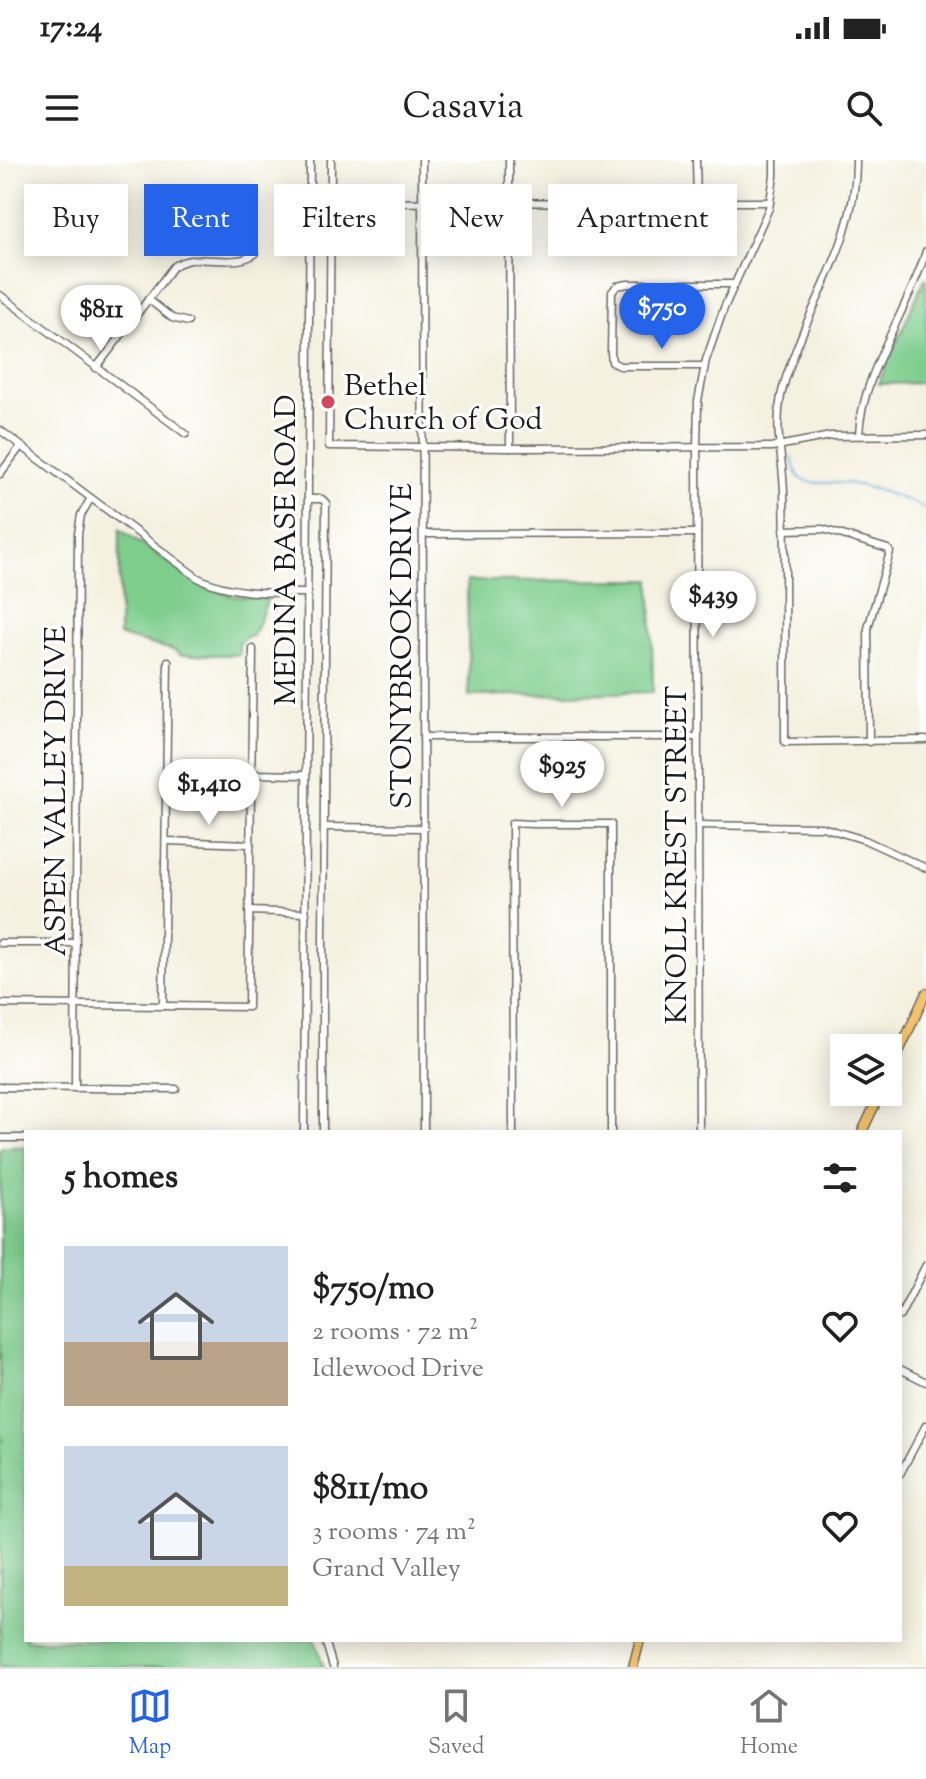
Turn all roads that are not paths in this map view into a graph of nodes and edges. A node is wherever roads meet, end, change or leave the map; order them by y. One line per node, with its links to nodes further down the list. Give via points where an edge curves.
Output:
1 (310, 160): 8 (street, MEDINA BASE ROAD)
2 (331, 160): 9 (street)
3 (422, 160): 10 (street, STONYBROOK DRIVE)
4 (509, 160): 11 (street)
5 (696, 160): 12 (street)
6 (774, 160): 14 (street, KNOLL KREST STREET)
7 (856, 160): 32 (street, via 842,243 788,370 779,409)
8 (310, 184)
9 (331, 184)
10 (422, 184)
11 (509, 184)
12 (697, 184)
13 (737, 202): 14 (street)
14 (770, 202): 21 (street, KNOLL KREST STREET)
15 (926, 251): 29 (street, via 869,384)
16 (250, 256): 23 (street, via 178,263)
17 (310, 256): 38 (street, MEDINA BASE ROAD)
18 (331, 256): 33 (street, via 329,446)
19 (422, 256): 33 (street, STONYBROOK DRIVE)
20 (509, 256): 34 (street)
21 (735, 284): 25 (street, KNOLL KREST STREET); 25 (street, via 614,288 612,362)
22 (0, 295): 26 (street)
23 (148, 299): 24 (street, via 172,318); 26 (street)
24 (188, 322)
25 (704, 366): 35 (street, KNOLL KREST STREET)
26 (96, 368): 28 (street)
27 (0, 430): 31 (street)
28 (186, 434)
29 (859, 434): 30 (street); 32 (street)
30 (926, 435)
31 (21, 446): 36 (street); 37 (street)
32 (779, 447): 35 (street); 39 (street)
33 (423, 448): 34 (street); 41 (street, STONYBROOK DRIVE)
34 (510, 448): 35 (street)
35 (697, 448): 40 (street, KNOLL KREST STREET)
36 (0, 474)
37 (91, 498): 42 (street, via 198,578 244,592); 60 (street, ASPEN VALLEY DRIVE, via 78,534)
38 (308, 499): 42 (street, MEDINA BASE ROAD); 52 (street, via 326,503)
39 (784, 530): 48 (street, via 785,742); 48 (street, via 832,531 890,552 868,628)
40 (697, 533): 41 (street); 46 (street, KNOLL KREST STREET)
41 (423, 534): 45 (street, STONYBROOK DRIVE)
42 (308, 593): 50 (street, MEDINA BASE ROAD)
43 (253, 649): 49 (street)
44 (168, 661): 54 (street)
45 (423, 737): 46 (street); 53 (street, STONYBROOK DRIVE)
46 (698, 737): 51 (street, KNOLL KREST STREET)
47 (926, 740): 48 (street)
48 (869, 742)
49 (250, 774): 50 (street); 55 (street)
50 (305, 775): 58 (street, MEDINA BASE ROAD)
51 (698, 825): 56 (street, via 822,827); 77 (street, KNOLL KREST STREET)
52 (324, 827): 53 (street); 62 (street)
53 (424, 828): 74 (street, STONYBROOK DRIVE)
54 (167, 841): 55 (street); 66 (street)
55 (250, 844): 57 (street)
56 (926, 868)
57 (249, 911): 58 (street); 66 (street, via 248,1007)
58 (306, 913): 61 (street, MEDINA BASE ROAD)
59 (0, 943): 60 (street)
60 (76, 943): 65 (street, ASPEN VALLEY DRIVE)
61 (305, 985): 62 (street); 72 (street, MEDINA BASE ROAD)
62 (323, 985): 73 (street)
63 (926, 993): 67 (main road)
64 (0, 1004): 65 (street)
65 (75, 1005): 66 (street); 69 (street, ASPEN VALLEY DRIVE)
66 (163, 1006)
67 (902, 1045)
68 (0, 1087): 69 (street)
69 (75, 1088): 70 (street)
70 (176, 1089)
71 (874, 1106): 78 (main road)
72 (304, 1130)
73 (323, 1130)
74 (424, 1130)
75 (513, 1130): 76 (street, via 512,823 611,824)
76 (611, 1130)
77 (699, 1130)
78 (863, 1130)
79 (0, 1138): 80 (street)
80 (24, 1138)
81 (926, 1265): 82 (street)
82 (902, 1312)
83 (902, 1370): 84 (street)
84 (926, 1382)
85 (926, 1425): 86 (street)
86 (902, 1470)
87 (326, 1642): 89 (street)
88 (639, 1642): 90 (main road)
89 (333, 1667)
90 (633, 1667)

